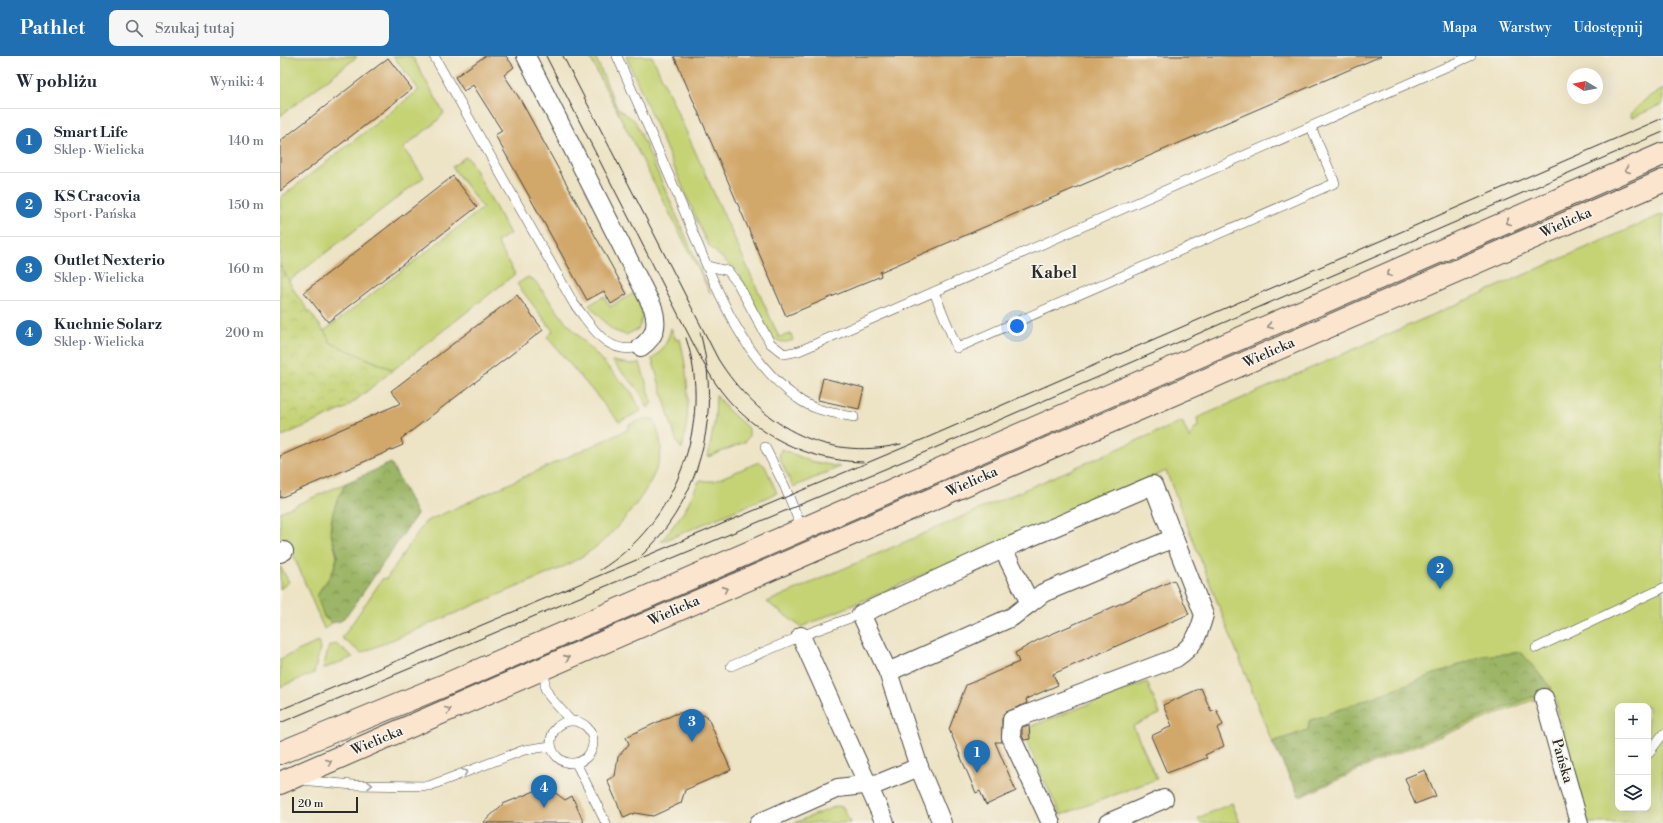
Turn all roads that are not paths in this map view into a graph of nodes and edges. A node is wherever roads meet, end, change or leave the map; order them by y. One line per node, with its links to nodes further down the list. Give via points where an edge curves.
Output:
1 (434, 56): 10 (lane, via 574,304 609,344 619,349)
2 (526, 56): 10 (street, via 653,308 655,330 650,341)
3 (617, 56): 8 (lane)
4 (1471, 56): 5 (lane)
5 (1311, 127): 9 (lane); 9 (lane, via 1335,183 1306,196 957,348)
6 (1663, 154): 13 (main road, Wielicka, one-way to 13)
7 (1663, 181): 22 (main road, Wielicka, one-way to 7)
8 (708, 266): 9 (lane, via 728,271 738,284 770,343 784,354 800,351); 11 (lane, via 736,326 756,358 775,380 816,410)
9 (934, 292)
10 (641, 347)
11 (854, 417)
12 (765, 447): 13 (lane)
13 (802, 529): 29 (main road, Wielicka, via 444,685)
14 (1174, 538): 15 (street, via 1153,484); 17 (street, via 1043,593); 39 (street, via 1204,615 1199,634 1191,647 1176,658 1012,720 1011,737)
15 (1003, 549): 17 (street); 18 (street)
16 (1663, 588): 20 (lane)
17 (1030, 603): 23 (street, via 1012,617)
18 (861, 614): 19 (lane); 23 (street)
19 (801, 636): 21 (lane); 33 (street)
20 (1536, 648)
21 (731, 666)
22 (545, 668): 25 (lane, via 545,688); 32 (main road, Wielicka, one-way to 22)
23 (888, 672): 31 (street)
24 (1544, 698): 41 (street, Pańska)
25 (570, 720): 27 (lane, via 563,722 553,732); 30 (lane, via 584,724 594,740 587,758)
26 (1663, 734): 28 (lane)
27 (551, 746): 30 (lane, via 558,758); 32 (lane, one-way to 27, via 429,786 524,750)
28 (1651, 750)
29 (280, 753)
30 (576, 763): 35 (lane)
31 (919, 766): 33 (street); 38 (street)
32 (285, 781)
33 (867, 786): 36 (street, via 838,788); 37 (street)
34 (1164, 799): 40 (street)
35 (606, 823)
36 (759, 823)
37 (885, 823)
38 (942, 823)
39 (1051, 823)
40 (1108, 823)
41 (1579, 823)

